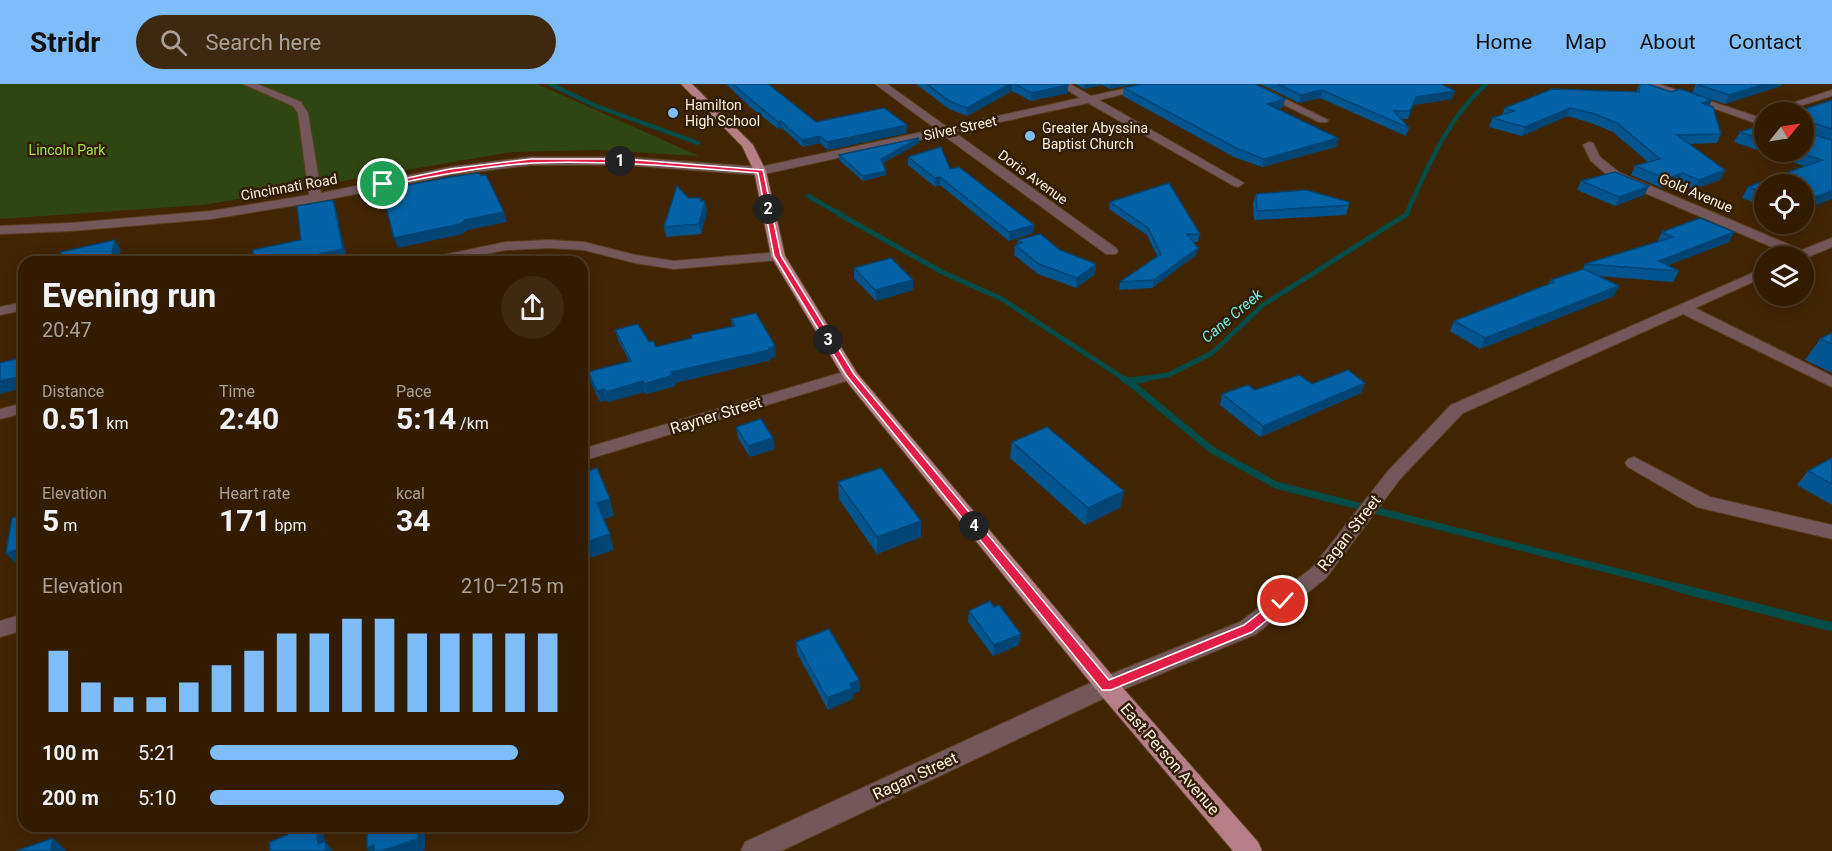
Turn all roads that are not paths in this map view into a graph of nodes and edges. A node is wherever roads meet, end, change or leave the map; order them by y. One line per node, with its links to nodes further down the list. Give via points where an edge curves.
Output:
1 (248, 84): 19 (street, via 297,104 303,113)
2 (686, 84): 17 (main road, East Person Avenue, via 747,145)
3 (880, 84): 15 (street, Doris Avenue)
4 (1063, 84): 9 (street)
5 (1160, 84): 9 (street, Silver Street)
6 (1247, 84): 14 (street)
7 (1649, 84): 12 (street)
8 (1832, 93): 10 (street)
9 (1090, 99): 15 (street, Silver Street); 18 (street)
10 (1803, 102)
11 (1754, 117): 12 (street)
12 (1751, 118): 13 (street)
13 (1754, 119)
14 (1323, 120)
15 (945, 132): 17 (street, Silver Street); 24 (street, Doris Avenue)
16 (1589, 145): 22 (street, Gold Avenue, via 1595,159 1616,176)
17 (760, 171): 19 (street, Cincinnati Road, via 624,161 531,161 450,171); 26 (main road, East Person Avenue)
18 (1238, 183)
19 (316, 198): 20 (street, Cincinnati Road, via 171,220)
20 (0, 230)
21 (1832, 242): 23 (street)
22 (1778, 246)
23 (1814, 250)
24 (1111, 251)
25 (458, 256): 26 (street, via 506,246 549,244 584,246 674,265)
26 (778, 256): 31 (main road, East Person Avenue)
27 (1754, 276): 29 (street, Ragan Street)
28 (18, 307): 30 (street)
29 (1683, 308): 32 (street); 40 (street, Ragan Street, via 1457,409 1398,471 1319,573 1248,628)
30 (0, 311)
31 (850, 375): 35 (street, Rayner Street); 40 (main road, East Person Avenue)
32 (1832, 382)
33 (18, 410): 34 (street)
34 (0, 414)
35 (588, 453)
36 (1634, 463): 37 (street, via 1704,502)
37 (1832, 532)
38 (18, 624): 39 (street)
39 (0, 629)
40 (1107, 686): 41 (street, Ragan Street); 42 (main road, East Person Avenue)
41 (754, 851)
42 (1250, 851)

